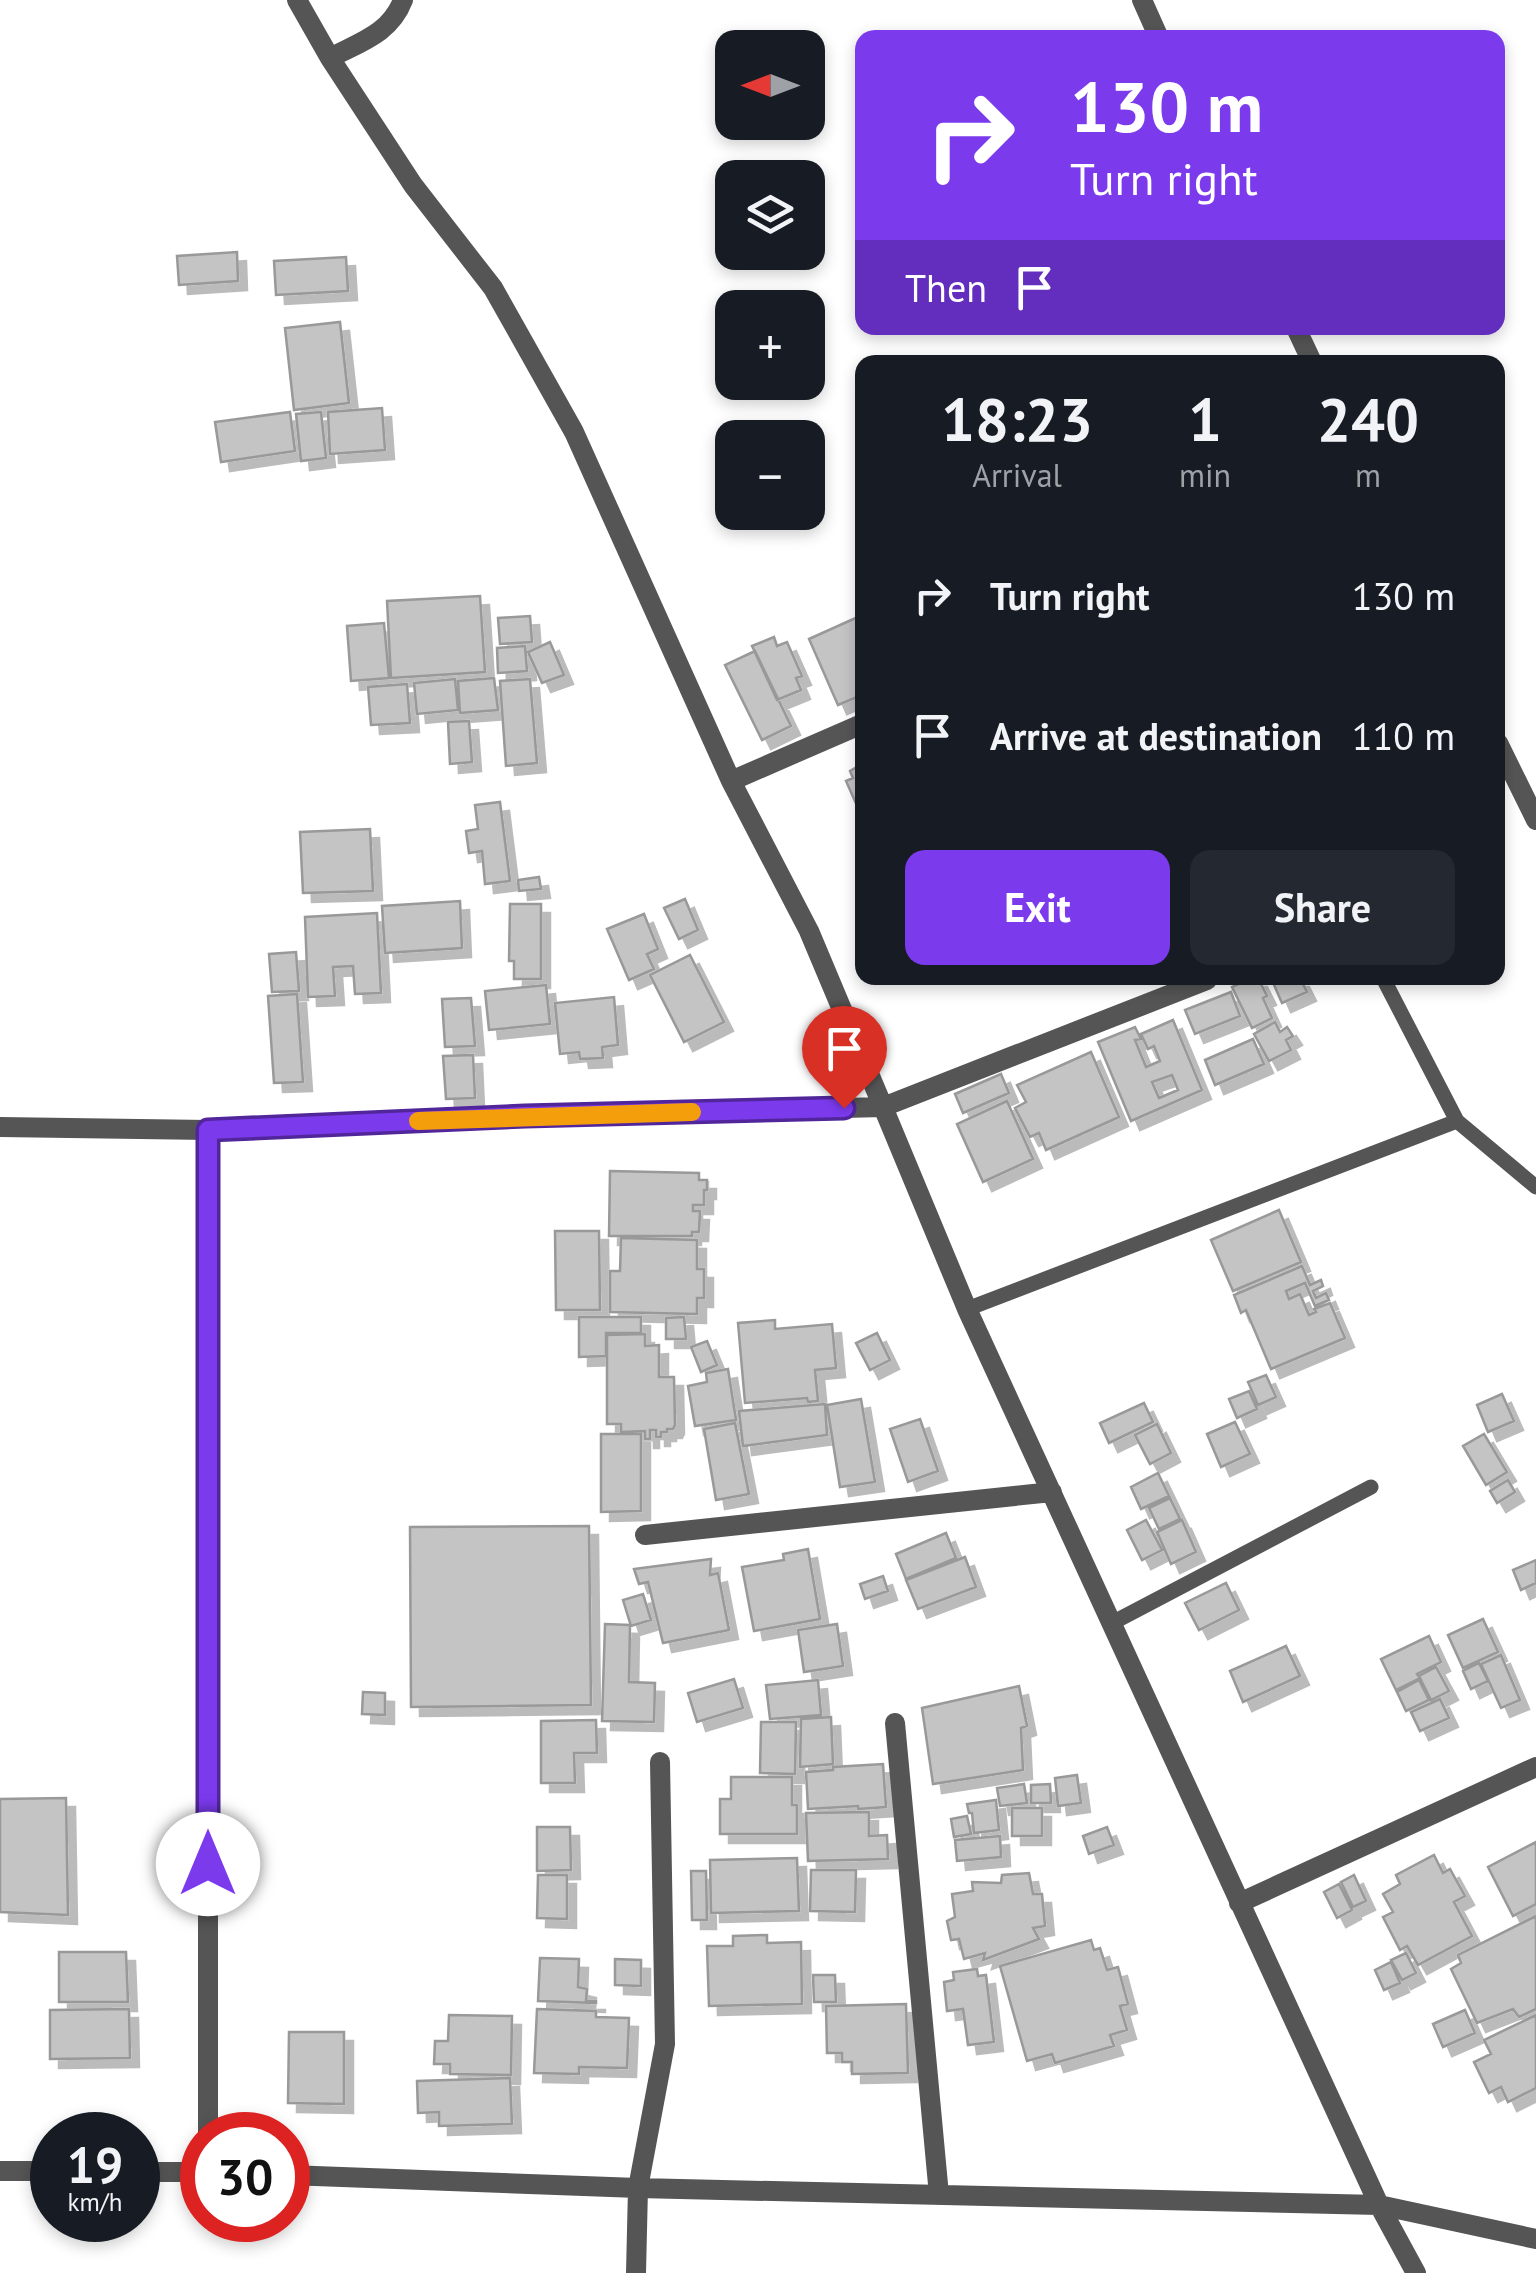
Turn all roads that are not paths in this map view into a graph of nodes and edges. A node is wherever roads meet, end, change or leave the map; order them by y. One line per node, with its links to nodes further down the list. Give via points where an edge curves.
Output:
1 (297, 0): 5 (street)
2 (403, 0): 5 (street, via 381,32)
3 (1142, 0): 4 (street)
4 (1155, 30)
5 (330, 58): 8 (street, via 413,185 493,288 574,432)
6 (855, 727): 8 (street)
7 (1505, 757): 9 (street)
8 (731, 781): 12 (street, via 809,931)
9 (1536, 820)
10 (1194, 985): 12 (street)
11 (1387, 985): 13 (lane)
12 (883, 1107): 15 (street); 17 (street)
13 (1457, 1121): 16 (lane); 17 (lane)
14 (0, 1126): 15 (street)
15 (208, 1130): 26 (street)
16 (1536, 1186)
17 (967, 1309): 19 (street)
18 (1371, 1487): 21 (lane)
19 (1052, 1492): 20 (street); 21 (street)
20 (644, 1535)
21 (1112, 1623): 25 (street)
22 (896, 1723): 31 (street)
23 (660, 1762): 30 (street, via 665,2044)
24 (1536, 1767): 25 (street)
25 (1240, 1902): 32 (street)
26 (208, 2112)
27 (0, 2170): 28 (street)
28 (30, 2171)
29 (310, 2176): 30 (street)
30 (638, 2188): 31 (street); 34 (street)
31 (939, 2195): 32 (street)
32 (1379, 2205): 33 (street); 35 (street)
33 (1536, 2239)
34 (636, 2273)
35 (1416, 2273)

